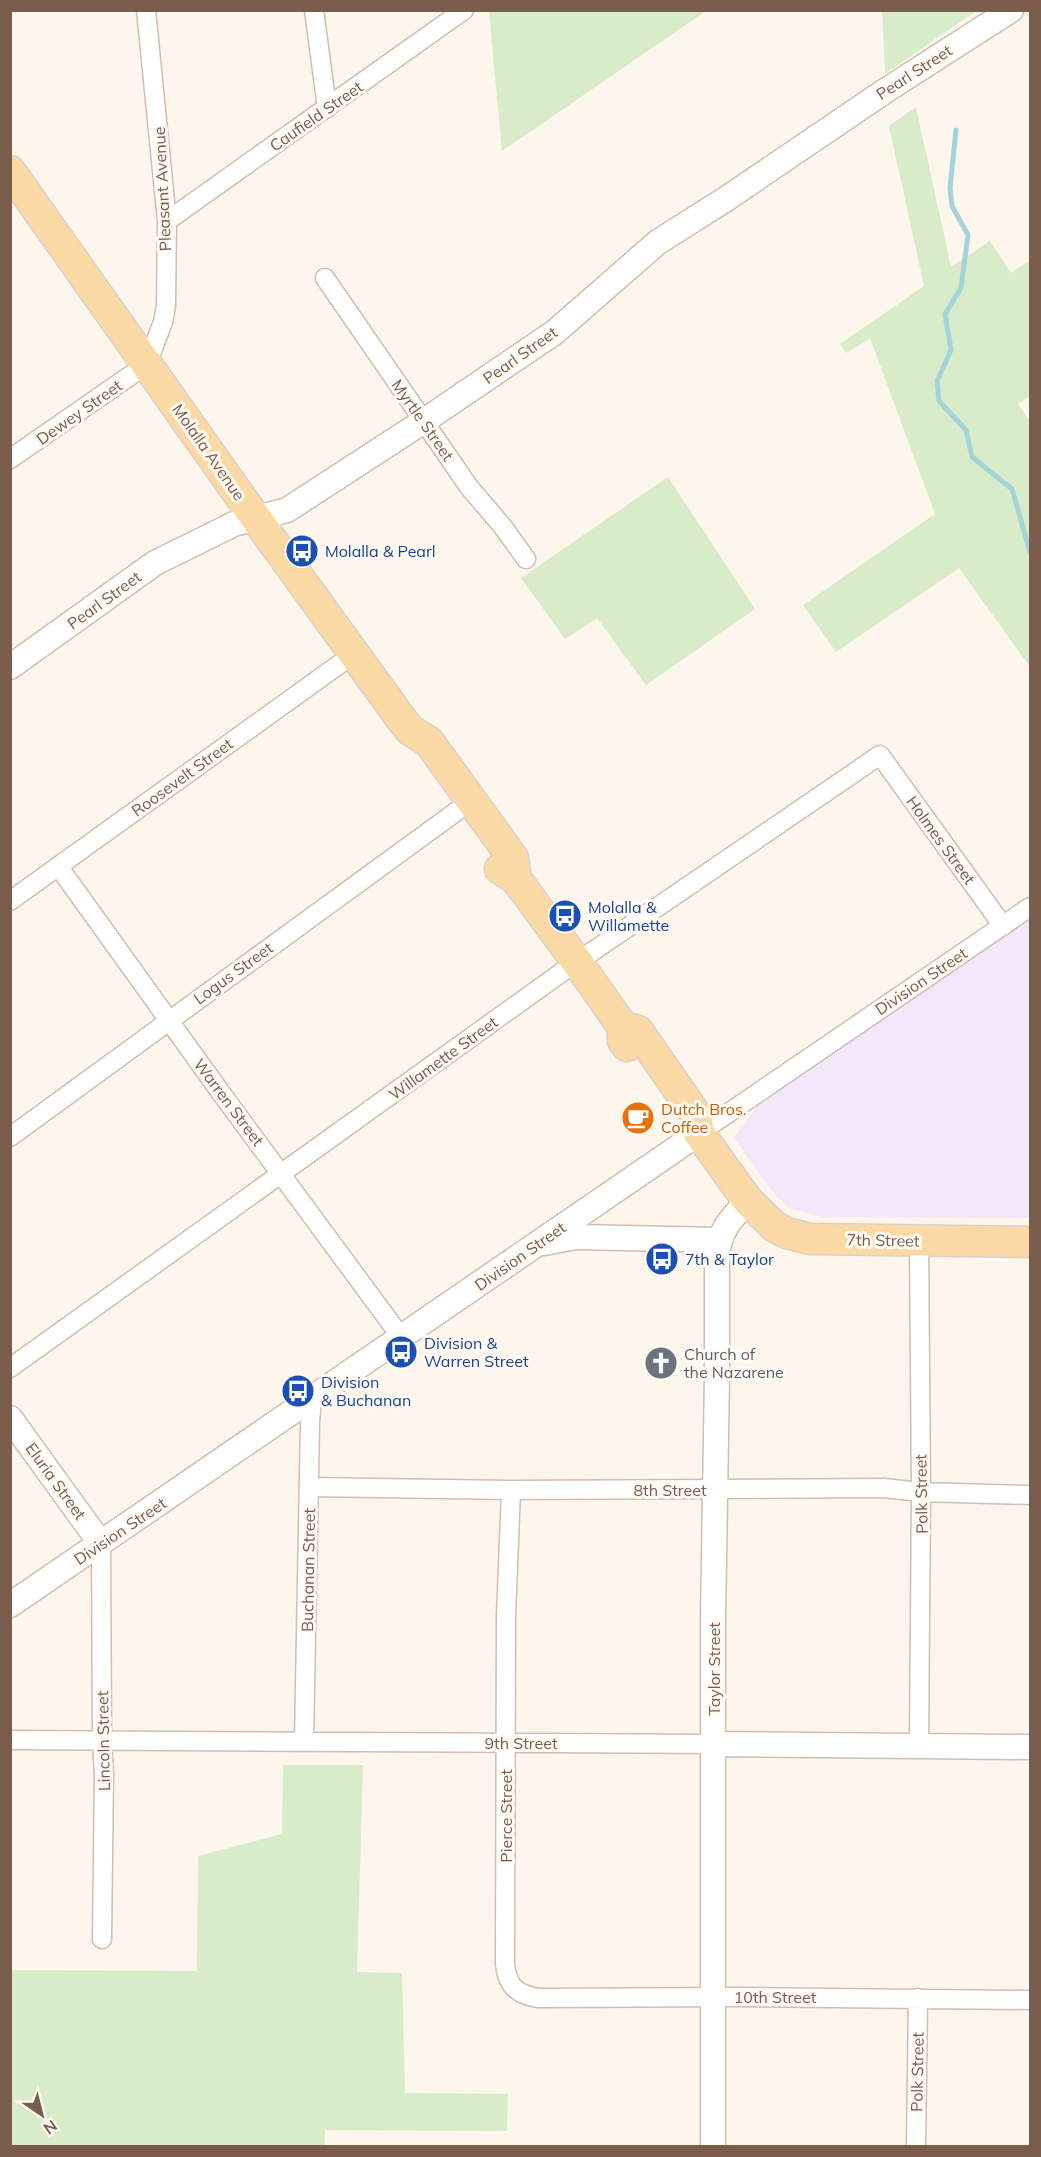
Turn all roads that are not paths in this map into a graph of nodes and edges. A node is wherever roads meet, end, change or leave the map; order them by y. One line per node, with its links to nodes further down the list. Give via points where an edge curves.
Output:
1 (147, 10): 7 (street, Pleasant Avenue)
2 (314, 10): 5 (street)
3 (464, 10): 5 (street, Caufield Street)
4 (1011, 10): 10 (street, Pearl Street, via 658,242 555,332)
5 (327, 108): 7 (street, Caufield Street)
6 (10, 171): 9 (main road, Molalla Avenue)
7 (167, 221): 9 (street, Pleasant Avenue, via 166,306)
8 (325, 278): 10 (street, Myrtle Street)
9 (147, 364): 11 (street, Dewey Street); 12 (main road, Molalla Avenue)
10 (424, 422): 12 (street, Pearl Street, via 287,510); 13 (street, Myrtle Street)
11 (10, 459)
12 (256, 518): 14 (main road, Molalla Avenue); 15 (street, Pearl Street, via 155,563)
13 (526, 559)
14 (355, 653): 16 (main road, Molalla Avenue); 19 (street, Roosevelt Street)
15 (10, 667)
16 (410, 730): 18 (main road, Molalla Avenue, via 416,755); 20 (main road, Molalla Avenue, via 429,742 513,858)
17 (880, 755): 23 (street, Holmes Street); 24 (street, Willamette Street)
18 (457, 812): 20 (main road, Molalla Avenue, via 498,868); 25 (street, Logus Street)
19 (58, 866): 21 (street, Roosevelt Street); 25 (street, Warren Street)
20 (516, 879): 24 (main road, Molalla Avenue)
21 (10, 901)
22 (1030, 907): 23 (street, Division Street)
23 (1003, 926): 26 (street, Division Street)
24 (578, 962): 26 (main road, Molalla Avenue, via 623,1027 623,1041 683,1124); 28 (street, Willamette Street)
25 (169, 1021): 27 (street, Logus Street); 28 (street, Warren Street)
26 (699, 1133): 29 (main road, Molalla Avenue); 33 (street, Division Street)
27 (10, 1137)
28 (282, 1173): 34 (street, Warren Street); 35 (street, Willamette Street)
29 (748, 1201): 30 (street); 31 (main road, 7th Street, via 775,1227 801,1238)
30 (718, 1240): 33 (street, via 575,1237); 40 (street, Taylor Street)
31 (919, 1241): 32 (main road, 7th Street); 41 (street, Polk Street)
32 (1030, 1242)
33 (533, 1247): 34 (street, Division Street)
34 (401, 1337): 36 (street, Division Street)
35 (10, 1368)
36 (312, 1398): 38 (street, Buchanan Street); 43 (street, Division Street)
37 (10, 1418): 43 (street, Eluria Street)
38 (309, 1487): 39 (street, 8th Street); 46 (street, Buchanan Street)
39 (511, 1490): 40 (street, 8th Street); 48 (street, Pierce Street, via 506,1616)
40 (715, 1490): 41 (street, 8th Street, via 883,1488); 49 (street, Taylor Street)
41 (921, 1492): 42 (street, 8th Street); 50 (street, Polk Street)
42 (1030, 1495)
43 (101, 1544): 44 (street, Division Street); 47 (street, Lincoln Street)
44 (10, 1605)
45 (10, 1740): 47 (street, 9th Street)
46 (304, 1741): 47 (street, 9th Street); 48 (street, 9th Street)
47 (102, 1742): 52 (street, Lincoln Street)
48 (507, 1743): 49 (street, 9th Street); 53 (street, Pierce Street, via 505,1964 509,1981)
49 (714, 1744): 50 (street, 9th Street); 54 (street, Taylor Street)
50 (919, 1746): 51 (street, 9th Street)
51 (1030, 1747)
52 (102, 1939)
53 (520, 1994): 54 (street, 10th Street, via 539,1998)
54 (714, 1997): 55 (street, 10th Street); 57 (street, Taylor Street)
55 (918, 1998): 56 (street, 10th Street); 58 (street, Polk Street)
56 (1030, 2000)
57 (712, 2146)
58 (916, 2146)

